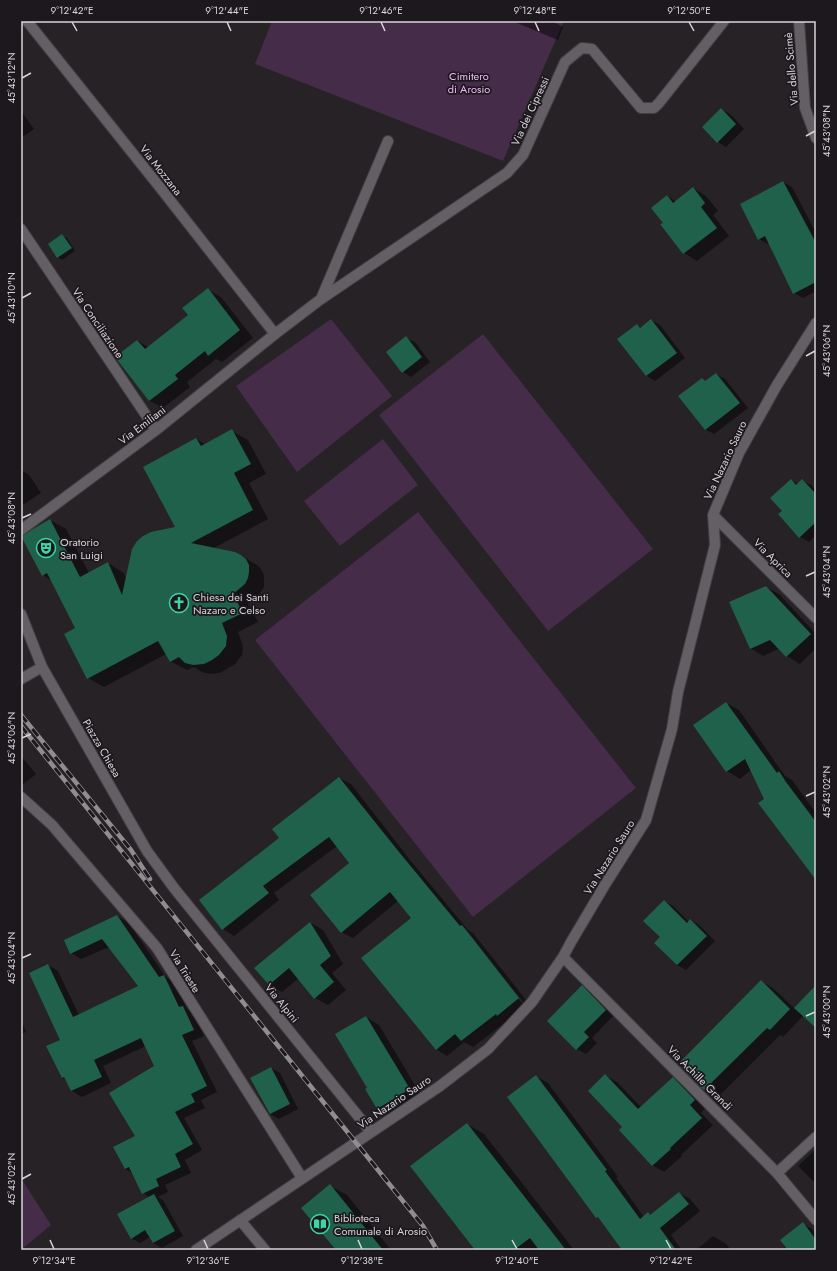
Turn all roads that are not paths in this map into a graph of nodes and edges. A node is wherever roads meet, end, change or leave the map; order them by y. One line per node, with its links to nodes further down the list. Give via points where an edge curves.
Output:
1 (27, 21): 9 (street, Via Mozzana)
2 (724, 21): 7 (street, Via dei Cipressi, via 654,108 641,108 592,49 582,48 565,62 522,155 507,173)
3 (799, 21): 4 (street, Via dello Scimè, via 805,108)
4 (816, 138)
5 (388, 141): 7 (street)
6 (21, 229): 10 (street, Via Conciliazione)
7 (321, 300): 9 (street, Via dei Cipressi)
8 (816, 323): 11 (street, Via Nazario Sauro, via 777,384 739,453)
9 (275, 334): 10 (street, Via Emiliani)
10 (156, 430): 12 (street, Via Emiliani)
11 (713, 515): 14 (street, Via Aprica); 19 (street, Via Nazario Sauro, via 715,545 678,692 672,729 646,820)
12 (21, 530)
13 (21, 614): 15 (street, Piazza Chiesa)
14 (816, 618)
15 (42, 667): 16 (street); 18 (street, Piazza Chiesa, via 147,851)
16 (21, 679)
17 (21, 797): 23 (street, Via Trieste, via 52,825 157,948)
18 (174, 888): 20 (street, Via Alpini)
19 (563, 957): 20 (street, Via Nazario Sauro, via 532,1002 488,1050); 22 (street, Via Achille Grandi)
20 (371, 1132): 23 (street, Via Nazario Sauro)
21 (816, 1137): 22 (street)
22 (777, 1172): 25 (street, Via Achille Grandi)
23 (302, 1178): 24 (street, Via Nazario Sauro)
24 (240, 1220): 26 (street, Via Nazario Sauro); 27 (street)
25 (816, 1220)
26 (196, 1250)
27 (265, 1250)

